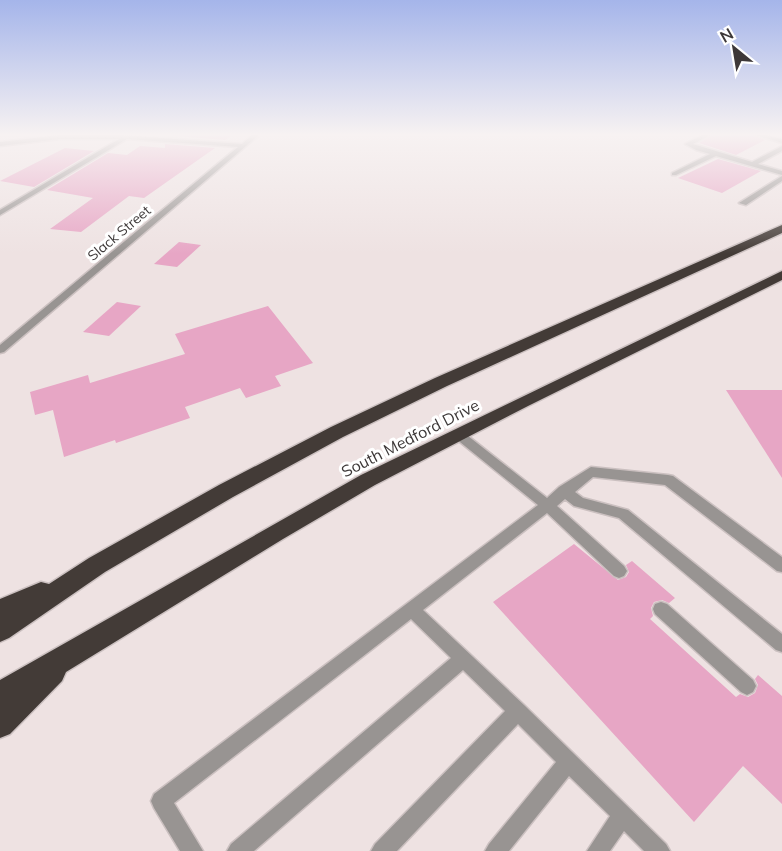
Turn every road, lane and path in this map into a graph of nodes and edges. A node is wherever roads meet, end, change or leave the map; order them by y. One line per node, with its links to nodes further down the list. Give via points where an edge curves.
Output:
1 (63, 175): 5 (street)
2 (209, 175): 8 (street, Slack Street)
3 (782, 178): 4 (street)
4 (743, 203)
5 (0, 213)
6 (782, 229): 12 (highway, via 337,432)
7 (782, 276): 9 (highway, South Medford Drive)
8 (0, 350)
9 (459, 435): 11 (street); 20 (highway, South Medford Drive, via 368,480 215,567)
10 (564, 491): 11 (street); 13 (street, via 591,472 668,480); 19 (street, via 579,502 623,514)
11 (548, 506): 14 (street); 16 (street)
12 (97, 565): 17 (highway); 18 (highway)
13 (782, 566)
14 (619, 571)
15 (661, 609): 22 (street)
16 (412, 610): 21 (street); 28 (street, via 161,801)
17 (0, 611)
18 (0, 630)
19 (782, 644)
20 (67, 658): 23 (highway); 25 (highway)
21 (463, 659): 24 (street); 29 (street)
22 (747, 686)
23 (0, 694)
24 (519, 711): 26 (street); 30 (street)
25 (0, 724)
26 (568, 762): 27 (street); 31 (street)
27 (622, 816): 32 (street); 33 (street)
28 (192, 851)
29 (238, 851)
30 (382, 851)
31 (496, 851)
32 (598, 851)
33 (659, 851)

